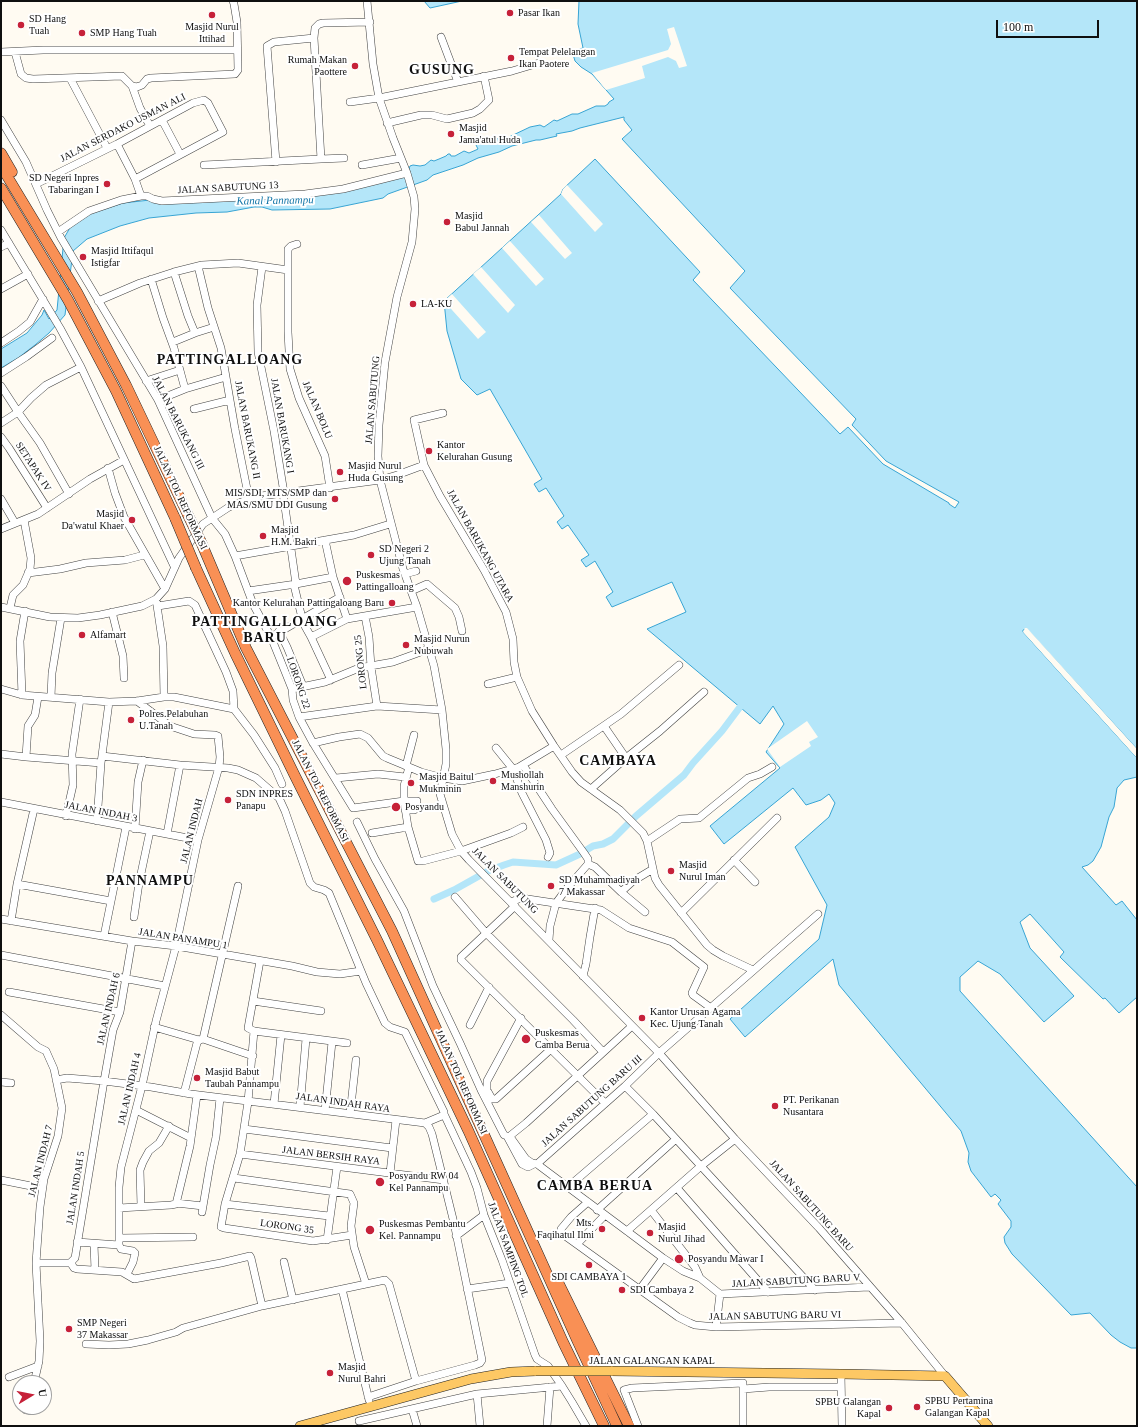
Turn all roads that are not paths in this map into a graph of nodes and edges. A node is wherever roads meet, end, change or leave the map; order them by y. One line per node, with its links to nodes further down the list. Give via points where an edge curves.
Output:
1 (233, 1): 6 (street, via 237,22)
2 (367, 1): 3 (street, JALAN SABUTUNG)
3 (370, 22): 5 (street, via 319,24 315,28); 14 (street, JALAN SABUTUNG)
4 (441, 37): 12 (street)
5 (314, 38): 26 (street); 27 (street, via 274,42 267,46)
6 (237, 50): 8 (street); 13 (street, via 238,70 235,74 159,77 147,79 137,87)
7 (1, 52): 8 (street)
8 (15, 52): 11 (street, via 24,77)
9 (539, 63): 10 (street)
10 (484, 76): 12 (street); 18 (street, via 489,100 473,113 447,119 421,115)
11 (70, 78): 13 (street, via 122,76); 21 (street)
12 (458, 82): 14 (street)
13 (132, 86): 19 (street)
14 (379, 98): 15 (street); 18 (street, JALAN SABUTUNG)
15 (350, 102)
16 (1, 120): 33 (street)
17 (162, 120): 19 (street, JALAN SERDAKO USMAN ALI); 23 (street); 23 (street, JALAN SERDAKO USMAN ALI, via 193,103 204,100 223,129 223,132)
18 (387, 123): 25 (street, JALAN SABUTUNG)
19 (150, 126): 20 (street, JALAN SERDAKO USMAN ALI)
20 (117, 144): 21 (street, JALAN SERDAKO USMAN ALI); 32 (street)
21 (107, 148): 33 (street, JALAN SERDAKO USMAN ALI)
22 (1, 153): 40 (highway)
23 (180, 154): 32 (street, JALAN SERDAKO USMAN ALI)
24 (344, 158): 26 (street)
25 (401, 158): 29 (street); 31 (street, JALAN SABUTUNG)
26 (321, 159): 27 (street)
27 (276, 162): 28 (street)
28 (204, 165)
29 (362, 165)
30 (1, 166): 40 (highway, JALAN TOL REFORMASI)
31 (407, 173): 35 (street, JALAN SABUTUNG 13, via 343,189 305,194 162,201); 76 (street, JALAN SABUTUNG, via 415,210 414,230 397,297 385,362 379,425)
32 (135, 179): 35 (street)
33 (36, 184): 38 (street)
34 (1, 188): 43 (highway, JALAN TOL REFORMASI)
35 (141, 196): 38 (street, JALAN SABUTUNG 13, via 89,211)
36 (1, 201): 43 (highway)
37 (1, 230): 39 (street)
38 (59, 235): 52 (street, JALAN BARUKANG III)
39 (9, 243): 42 (street); 48 (street)
40 (50, 244): 257 (highway, JALAN TOL REFORMASI, bridge, via 126,385 201,542 246,648 392,931)
41 (297, 244): 46 (street, JALAN BOLU, via 288,249)
42 (1, 247)
43 (38, 250): 337 (highway, JALAN TOL REFORMASI, bridge, via 68,300 116,391 238,660 468,1130 563,1342)
44 (198, 266): 45 (street, via 238,263); 47 (street); 53 (street, JALAN BARUKANG II)
45 (262, 267): 46 (street); 78 (street, JALAN BARUKANG I, via 257,305 258,352)
46 (288, 270): 77 (street, JALAN BOLU, via 290,369 325,456)
47 (174, 272): 49 (street); 54 (street)
48 (28, 274): 50 (street); 51 (street)
49 (151, 279): 52 (street); 56 (street)
50 (1, 289)
51 (44, 301): 57 (street, via 30,322); 58 (street)
52 (98, 301): 62 (street, JALAN BARUKANG III)
53 (214, 327): 54 (street); 61 (street, JALAN BARUKANG II)
54 (194, 333): 56 (street)
55 (52, 338): 60 (street)
56 (173, 342): 59 (street)
57 (1, 343)
58 (80, 367): 69 (street, via 46,385); 73 (street)
59 (180, 370): 62 (street); 64 (street)
60 (1, 373)
61 (226, 377): 64 (street); 67 (street, JALAN BARUKANG II)
62 (146, 381): 66 (street, JALAN BARUKANG III)
63 (1, 386): 65 (street)
64 (185, 389): 66 (street)
65 (3, 394): 69 (street)
66 (158, 400): 83 (street, JALAN BARUKANG III)
67 (230, 400): 68 (street); 80 (street, JALAN BARUKANG II)
68 (194, 409)
69 (18, 412): 71 (street); 79 (street, via 40,443)
70 (443, 413): 74 (street, JALAN BARUKANG UTARA, via 414,420)
71 (1, 423)
72 (1, 438): 82 (street, SETAPAK IV)
73 (124, 460): 75 (street); 92 (street)
74 (424, 465): 76 (street); 119 (street, JALAN BARUKANG UTARA, via 506,612 513,639)
75 (108, 468): 79 (street); 90 (street, via 118,505)
76 (380, 480): 77 (street); 86 (street, JALAN SABUTUNG)
77 (330, 488): 78 (street)
78 (283, 493): 80 (street); 89 (street, JALAN BARUKANG I)
79 (69, 494): 82 (street)
80 (249, 498): 83 (street)
81 (1, 499): 85 (street)
82 (47, 508): 84 (street)
83 (212, 518): 91 (street, LORONG 22, via 225,534); 92 (street, via 203,524)
84 (24, 520): 85 (street); 94 (street, via 31,558)
85 (16, 523): 87 (street)
86 (390, 524): 88 (street, via 354,536); 95 (street, JALAN SABUTUNG)
87 (1, 529)
88 (325, 540): 89 (street); 96 (street)
89 (290, 547): 91 (street); 97 (street, JALAN BARUKANG I)
90 (144, 555): 94 (street, via 125,560 86,563); 98 (street)
91 (235, 556): 99 (street, LORONG 22)
92 (174, 566): 98 (street)
93 (416, 571): 95 (street)
94 (28, 573): 105 (street, via 23,585 13,595)
95 (405, 574): 100 (street, JALAN SABUTUNG)
96 (333, 577): 97 (street); 101 (street)
97 (295, 584): 99 (street); 110 (street, JALAN BARUKANG I)
98 (165, 589): 102 (street)
99 (248, 591): 114 (street, LORONG 22)
100 (411, 591): 104 (street, JALAN SABUTUNG); 113 (street, via 427,584 455,608)
101 (340, 597): 110 (street); 111 (street)
102 (157, 602): 107 (street); 130 (street, via 164,651); 135 (street, via 188,601 195,605 226,672 233,691)
103 (1, 607): 105 (street)
104 (417, 607): 108 (street); 116 (street, JALAN SABUTUNG)
105 (10, 608): 106 (street)
106 (25, 611): 109 (street); 127 (street, via 20,641)
107 (112, 612): 109 (street); 120 (street, via 123,656)
108 (365, 616): 111 (street); 118 (street, LORONG 25)
109 (61, 618): 129 (street)
110 (302, 619): 112 (street); 115 (street, JALAN BARUKANG I)
111 (347, 619): 115 (street)
112 (280, 631): 114 (street); 123 (street)
113 (462, 631)
114 (271, 637): 125 (street, LORONG 22)
115 (311, 637): 121 (street, JALAN BARUKANG I)
116 (429, 649): 118 (street); 136 (street, JALAN SABUTUNG)
117 (680, 665): 138 (street)
118 (371, 667): 121 (street, via 359,668); 134 (street, LORONG 25)
119 (517, 677): 122 (street); 141 (street, JALAN BARUKANG UTARA, via 532,711)
120 (124, 678)
121 (331, 680): 123 (street)
122 (488, 684)
123 (303, 686): 125 (street)
124 (1, 689): 127 (street)
125 (292, 689): 137 (street, LORONG 22)
126 (704, 692): 146 (street)
127 (22, 695): 128 (street)
128 (38, 697): 129 (street); 145 (street, via 36,716 28,726)
129 (51, 697): 131 (street)
130 (164, 697): 132 (street); 135 (street, via 174,696)
131 (80, 699): 133 (street); 149 (street)
132 (137, 701): 133 (street); 153 (street, JALAN INDAH, via 170,726 194,734 218,736)
133 (110, 702): 147 (street)
134 (377, 706): 136 (street); 137 (street)
135 (234, 709): 159 (street, via 254,735)
136 (442, 710): 158 (street, JALAN SABUTUNG, via 447,756)
137 (299, 717): 140 (street, LORONG 22)
138 (604, 726): 144 (street); 146 (street)
139 (414, 735): 151 (street)
140 (313, 743): 151 (street, via 360,734 368,738 383,756); 157 (street, LORONG 22)
141 (554, 746): 144 (street, JALAN BARUKANG UTARA); 152 (street)
142 (496, 748): 155 (street)
143 (1, 754): 145 (street, JALAN SAMPING TOL)
144 (561, 755): 160 (street, JALAN BARUKANG UTARA, via 572,772)
145 (26, 757): 149 (street, JALAN SAMPING TOL)
146 (626, 758): 160 (street)
147 (102, 759): 148 (street, JALAN SAMPING TOL); 149 (street, JALAN SAMPING TOL); 169 (street)
148 (143, 760): 150 (street, JALAN SAMPING TOL); 174 (street, via 138,782)
149 (72, 761): 167 (street, via 73,785)
150 (180, 764): 153 (street, JALAN SAMPING TOL); 177 (street)
151 (405, 765): 156 (street); 158 (street)
152 (523, 765): 155 (street); 183 (street, via 584,852)
153 (219, 767): 178 (street, JALAN INDAH); 209 (street, JALAN SAMPING TOL, via 251,775 281,800 310,883 329,893)
154 (772, 767): 179 (street, via 748,778 699,818 680,819)
155 (513, 769): 158 (street, via 462,781); 181 (street, via 546,840 550,853)
156 (405, 777): 157 (street, via 378,774); 161 (street)
157 (336, 778): 161 (street, LORONG 22, via 354,808)
158 (442, 778): 180 (street, JALAN SABUTUNG, via 441,802)
159 (282, 784)
160 (591, 789): 179 (street, JALAN BARUKANG UTARA, via 632,821)
161 (404, 801): 162 (street); 165 (street)
162 (417, 801)
163 (1, 802): 164 (street, JALAN INDAH 3)
164 (34, 809): 167 (street, JALAN INDAH 3); 186 (street)
165 (405, 810): 166 (street); 172 (street)
166 (414, 810)
167 (66, 816): 169 (street, JALAN INDAH 3)
168 (777, 818): 182 (street)
169 (97, 822): 171 (street, JALAN INDAH 3)
170 (357, 822): 264 (street, via 404,911 433,986 504,1135 507,1136 522,1164 528,1167)
171 (126, 827): 174 (street, JALAN INDAH 3); 190 (street)
172 (408, 827): 176 (street); 180 (street, via 418,861)
173 (523, 827): 180 (street)
174 (135, 829): 175 (street, JALAN INDAH 3)
175 (150, 831): 177 (street, JALAN INDAH 3); 197 (street)
176 (372, 833)
177 (167, 834): 178 (street, JALAN INDAH 3)
178 (198, 840): 204 (street, JALAN INDAH)
179 (647, 841): 184 (street, JALAN BARUKANG UTARA)
180 (461, 851): 192 (street, JALAN SABUTUNG)
181 (548, 857)
182 (734, 860): 185 (street); 195 (street)
183 (588, 864): 188 (street, via 595,867); 191 (street)
184 (653, 869): 188 (street); 195 (street, JALAN BARUKANG UTARA, via 659,885)
185 (755, 882)
186 (17, 884): 190 (street); 199 (street)
187 (238, 886): 206 (street)
188 (621, 892): 194 (street)
189 (455, 897): 200 (street)
190 (111, 901): 201 (street)
191 (556, 903): 192 (street, via 521,898); 193 (street); 202 (street)
192 (513, 904): 200 (street); 202 (street, JALAN SABUTUNG)
193 (595, 908): 210 (street); 216 (street, via 629,928 672,942 704,966 692,993)
194 (645, 912)
195 (681, 913): 208 (street, JALAN BARUKANG UTARA, via 713,950)
196 (818, 914): 208 (street)
197 (134, 917)
198 (1, 919): 199 (street, JALAN PANAMPU 1)
199 (11, 921): 201 (street, JALAN PANAMPU 1)
200 (486, 933): 213 (street, via 460,958); 231 (street)
201 (104, 936): 203 (street, JALAN PANAMPU 1)
202 (549, 940): 210 (street, JALAN SABUTUNG)
203 (132, 941): 204 (street, JALAN PANAMPU 1); 211 (street, JALAN INDAH 6)
204 (176, 946): 206 (street, JALAN PANAMPU 1); 212 (street, JALAN INDAH 4)
205 (1, 955): 211 (street)
206 (222, 955): 207 (street, JALAN PANAMPU 1); 227 (street)
207 (260, 961): 209 (street, JALAN PANAMPU 1, via 323,973); 215 (street)
208 (753, 970): 216 (street)
209 (361, 971): 252 (street, JALAN SAMPING TOL, via 385,1023 406,1034)
210 (583, 976): 222 (street, JALAN SABUTUNG)
211 (126, 978): 212 (street); 218 (street, JALAN INDAH 6)
212 (165, 986): 223 (street, JALAN INDAH 4)
213 (489, 987): 220 (street); 221 (street)
214 (8, 992): 218 (street)
215 (253, 1001): 217 (street); 224 (street, via 248,1026)
216 (711, 1008): 232 (street)
217 (321, 1010)
218 (120, 1012): 237 (street, JALAN INDAH 6, via 113,1030)
219 (1, 1015): 236 (street, JALAN INDAH 7, via 46,1051)
220 (521, 1018): 230 (street); 230 (street, via 487,1080 487,1090 492,1099 496,1099)
221 (470, 1025)
222 (632, 1026): 231 (street); 232 (street, JALAN SABUTUNG)
223 (154, 1027): 227 (street); 240 (street, JALAN INDAH 4)
224 (254, 1032): 225 (street); 233 (street)
225 (281, 1035): 226 (street); 247 (street)
226 (306, 1038): 228 (street); 248 (street)
227 (201, 1039): 233 (street); 242 (street, via 197,1043)
228 (332, 1042): 229 (street); 250 (street)
229 (347, 1043)
230 (551, 1049): 235 (street)
231 (603, 1052): 235 (street)
232 (659, 1053): 241 (street, JALAN SABUTUNG BARU III); 261 (street, JALAN SABUTUNG BARU)
233 (253, 1056): 245 (street)
234 (356, 1060): 251 (street)
235 (578, 1076): 246 (street); 264 (street, via 511,1135 526,1159)
236 (56, 1080): 237 (street, JALAN INDAH RAYA, via 67,1078); 298 (street, JALAN INDAH 7, via 62,1108 61,1121 42,1189)
237 (104, 1081): 240 (street, JALAN INDAH RAYA); 292 (street, JALAN INDAH 5)
238 (1, 1082): 239 (street)
239 (11, 1083)
240 (142, 1086): 242 (street, JALAN INDAH RAYA); 249 (street, JALAN INDAH 4)
241 (626, 1086): 246 (street, JALAN SABUTUNG BARU III); 253 (street)
242 (184, 1093): 243 (street, JALAN INDAH RAYA)
243 (197, 1095): 244 (street, JALAN INDAH RAYA); 259 (street)
244 (220, 1098): 245 (street, JALAN INDAH RAYA); 276 (street, via 216,1137 202,1209)
245 (248, 1102): 247 (street, JALAN INDAH RAYA); 258 (street)
246 (605, 1103): 264 (street, JALAN SABUTUNG BARU III)
247 (274, 1104): 248 (street, JALAN INDAH RAYA)
248 (300, 1107): 250 (street, JALAN INDAH RAYA)
249 (136, 1110): 256 (street); 279 (street, JALAN INDAH 4, via 121,1167)
250 (324, 1111): 251 (street, JALAN INDAH RAYA)
251 (350, 1114): 254 (street, JALAN INDAH RAYA)
252 (444, 1114): 255 (street); 282 (street, JALAN SAMPING TOL, via 471,1172)
253 (653, 1114): 260 (street); 272 (street)
254 (396, 1120): 255 (street, JALAN INDAH RAYA); 262 (street)
255 (425, 1123): 270 (street, via 432,1134)
256 (169, 1126): 259 (street); 278 (street, via 159,1143 149,1151 142,1162)
257 (480, 1126): 338 (highway, JALAN TOL REFORMASI); 339 (highway)
258 (244, 1129): 262 (street); 263 (street)
259 (191, 1138): 276 (street)
260 (676, 1139): 265 (street); 280 (street)
261 (735, 1139): 265 (street); 304 (street, JALAN SABUTUNG BARU, via 819,1228)
262 (392, 1148): 267 (street)
263 (240, 1154): 266 (street, JALAN BERSIH RAYA); 268 (street)
264 (536, 1164): 272 (street)
265 (701, 1166): 273 (street); 308 (street)
266 (337, 1167): 267 (street, JALAN BERSIH RAYA); 274 (street)
267 (390, 1173): 270 (street, JALAN BERSIH RAYA)
268 (234, 1178): 274 (street); 277 (street)
269 (1, 1180): 271 (street)
270 (444, 1180): 287 (street)
271 (36, 1187)
272 (568, 1187): 275 (street)
273 (677, 1188): 281 (street); 309 (street)
274 (334, 1193): 284 (street); 286 (street, via 352,1196)
275 (588, 1202): 280 (street); 307 (street, JALAN SABUTUNG BARU VI, via 563,1226 561,1232)
276 (176, 1203): 278 (street)
277 (225, 1204): 284 (street); 290 (street, LORONG 35, via 221,1225 224,1228 313,1241)
278 (141, 1206): 279 (street)
279 (119, 1208): 289 (street, JALAN INDAH 4)
280 (597, 1210): 283 (street)
281 (651, 1210): 285 (street); 301 (street, via 691,1262)
282 (484, 1215): 287 (street); 302 (street, JALAN SAMPING TOL)
283 (605, 1215): 285 (street); 291 (street)
284 (329, 1216): 290 (street)
285 (627, 1231): 295 (street)
286 (352, 1235): 290 (street, LORONG 35); 303 (street)
287 (456, 1236): 306 (street)
288 (193, 1237): 289 (street)
289 (120, 1238): 294 (street, JALAN INDAH 4)
290 (327, 1240)
291 (580, 1241)
292 (77, 1242): 293 (street); 296 (street, JALAN INDAH 5)
293 (94, 1244): 294 (street); 299 (street)
294 (119, 1246): 300 (street, via 134,1253)
295 (663, 1258): 301 (street, JALAN SABUTUNG BARU V); 307 (street)
296 (72, 1262): 298 (street); 299 (street, via 74,1268)
297 (284, 1262): 311 (street)
298 (36, 1264): 316 (street, JALAN INDAH 7, via 40,1341)
299 (95, 1270): 300 (street)
300 (127, 1274): 312 (street, via 134,1279 143,1278 250,1256)
301 (700, 1278): 310 (street, JALAN SABUTUNG BARU V)
302 (510, 1283): 306 (street); 322 (street, JALAN SAMPING TOL, via 537,1359 546,1363)
303 (366, 1284): 305 (street); 321 (street, via 387,1281)
304 (870, 1287): 308 (street, JALAN SABUTUNG BARU V); 313 (street, JALAN SABUTUNG BARU)
305 (342, 1289): 311 (street); 327 (street)
306 (467, 1289): 321 (street, via 482,1360 475,1365)
307 (640, 1290): 314 (street, JALAN SABUTUNG BARU VI, via 682,1320 695,1325)
308 (815, 1290): 309 (street, JALAN SABUTUNG BARU V)
309 (768, 1292): 310 (street, JALAN SABUTUNG BARU V)
310 (720, 1294): 314 (street)
311 (293, 1300): 312 (street)
312 (262, 1306): 315 (street, via 136,1342)
313 (902, 1323): 314 (street, JALAN SABUTUNG BARU VI); 319 (street, JALAN SABUTUNG BARU)
314 (716, 1327)
315 (86, 1344)
316 (38, 1366): 318 (street, JALAN INDAH 7); 320 (street)
317 (841, 1374): 319 (main road, JALAN GALANGAN KAPAL); 324 (street); 328 (main road, JALAN GALANGAN KAPAL, bridge, via 510,1372 471,1379)
318 (36, 1375)
319 (945, 1376): 343 (main road)
320 (9, 1377)
321 (416, 1381): 327 (street)
322 (562, 1386): 323 (street); 336 (street, JALAN SAMPING TOL)
323 (550, 1387): 326 (street); 335 (street)
324 (841, 1387): 325 (street); 342 (street)
325 (743, 1389): 340 (street, via 743,1383 624,1390); 341 (street)
326 (477, 1394): 329 (street); 334 (street)
327 (368, 1396): 328 (street)
328 (371, 1406): 330 (main road, JALAN GALANGAN KAPAL)
329 (412, 1409): 331 (street); 333 (street)
330 (356, 1410): 331 (street); 332 (main road, JALAN GALANGAN KAPAL)
331 (359, 1424)
332 (300, 1426)
333 (417, 1426)
334 (480, 1426)
335 (547, 1426)
336 (586, 1426)
337 (604, 1426)
338 (617, 1426)
339 (629, 1426)
340 (638, 1426)
341 (743, 1426)
342 (842, 1426)
343 (988, 1426)

